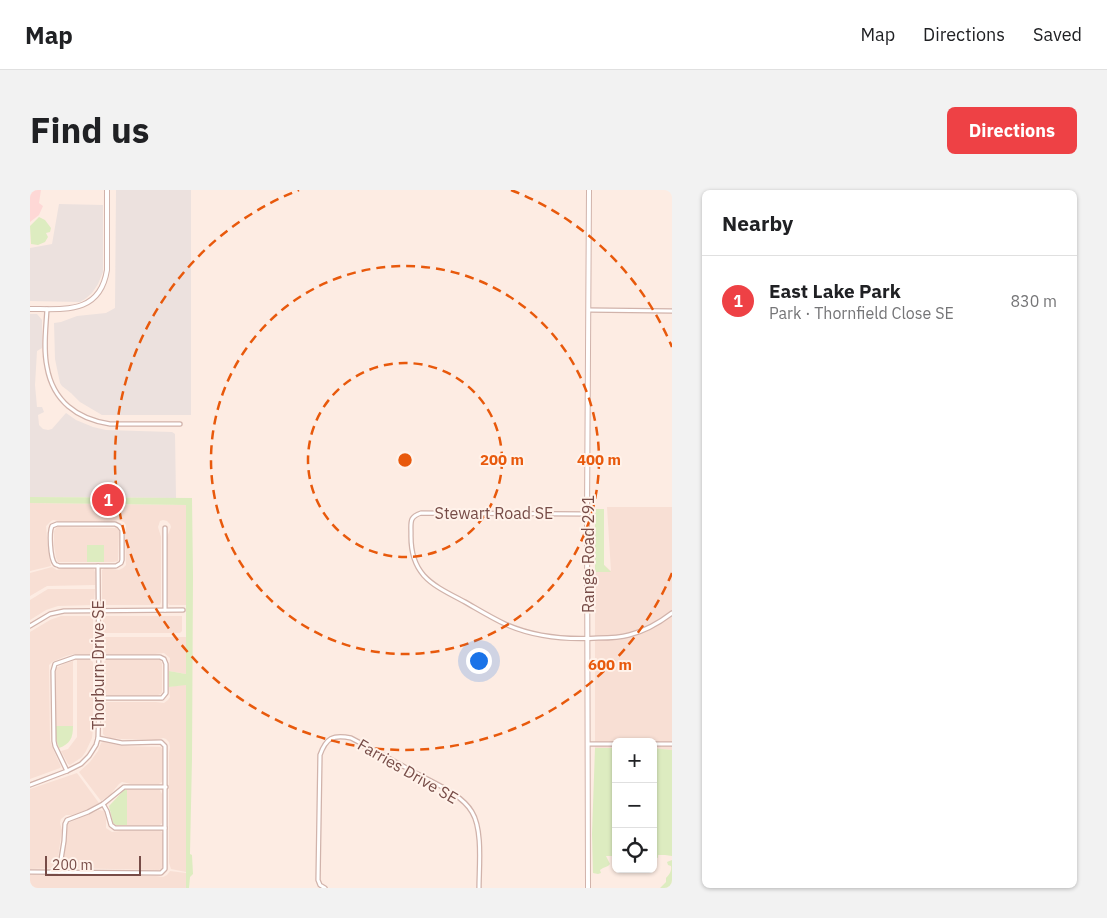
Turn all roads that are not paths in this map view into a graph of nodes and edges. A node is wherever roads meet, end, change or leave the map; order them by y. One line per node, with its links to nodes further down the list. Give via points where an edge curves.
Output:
1 (107, 190): 4 (street, via 107,270 102,287 92,300 79,307)
2 (589, 190): 5 (street, Range Road 291)
3 (30, 309): 4 (street)
4 (47, 309): 7 (street, via 48,371 56,393 71,409 80,416 110,424)
5 (589, 310): 6 (street); 8 (street, Range Road 291)
6 (672, 311)
7 (180, 424)
8 (588, 514): 16 (street, Range Road 291); 16 (street, Stewart Road SE, via 421,513 411,520 415,561 420,572 432,584 514,627 546,636)
9 (165, 528): 12 (street)
10 (98, 566): 10 (street, via 56,564 51,550 51,528 57,524 119,526 122,530 121,563); 11 (street, Thorburn Drive SE)
11 (98, 610): 12 (street); 15 (street, via 58,612); 17 (street, Thorburn Drive SE)
12 (165, 610): 13 (street)
13 (183, 610)
14 (672, 613): 16 (street, via 653,626 628,636)
15 (30, 626)
16 (588, 639): 20 (street, Range Road 291)
17 (99, 657): 18 (street, Thorburn Drive SE); 18 (street, via 164,659 166,693 162,698); 24 (street, via 69,658 53,668 54,741)
18 (99, 698): 19 (street, Thorburn Drive SE)
19 (98, 738): 24 (street, Thorburn Drive SE, via 86,760); 26 (street, via 163,743 166,748)
20 (588, 744): 21 (street); 33 (street, Range Road 291)
21 (612, 744)
22 (657, 744): 23 (street)
23 (672, 744)
24 (67, 771): 25 (street, Thorburn Drive SE)
25 (30, 785)
26 (166, 787): 27 (street, via 124,787); 28 (street)
27 (103, 804): 28 (street, via 115,828); 30 (street, via 66,822)
28 (166, 828): 30 (street, via 166,866 160,873)
29 (30, 872): 30 (street)
30 (59, 872)
31 (325, 888): 32 (street, Farries Drive SE, via 318,880 320,755 329,739 341,736 351,738 452,793 468,806 479,835)
32 (480, 888)
33 (588, 888)

